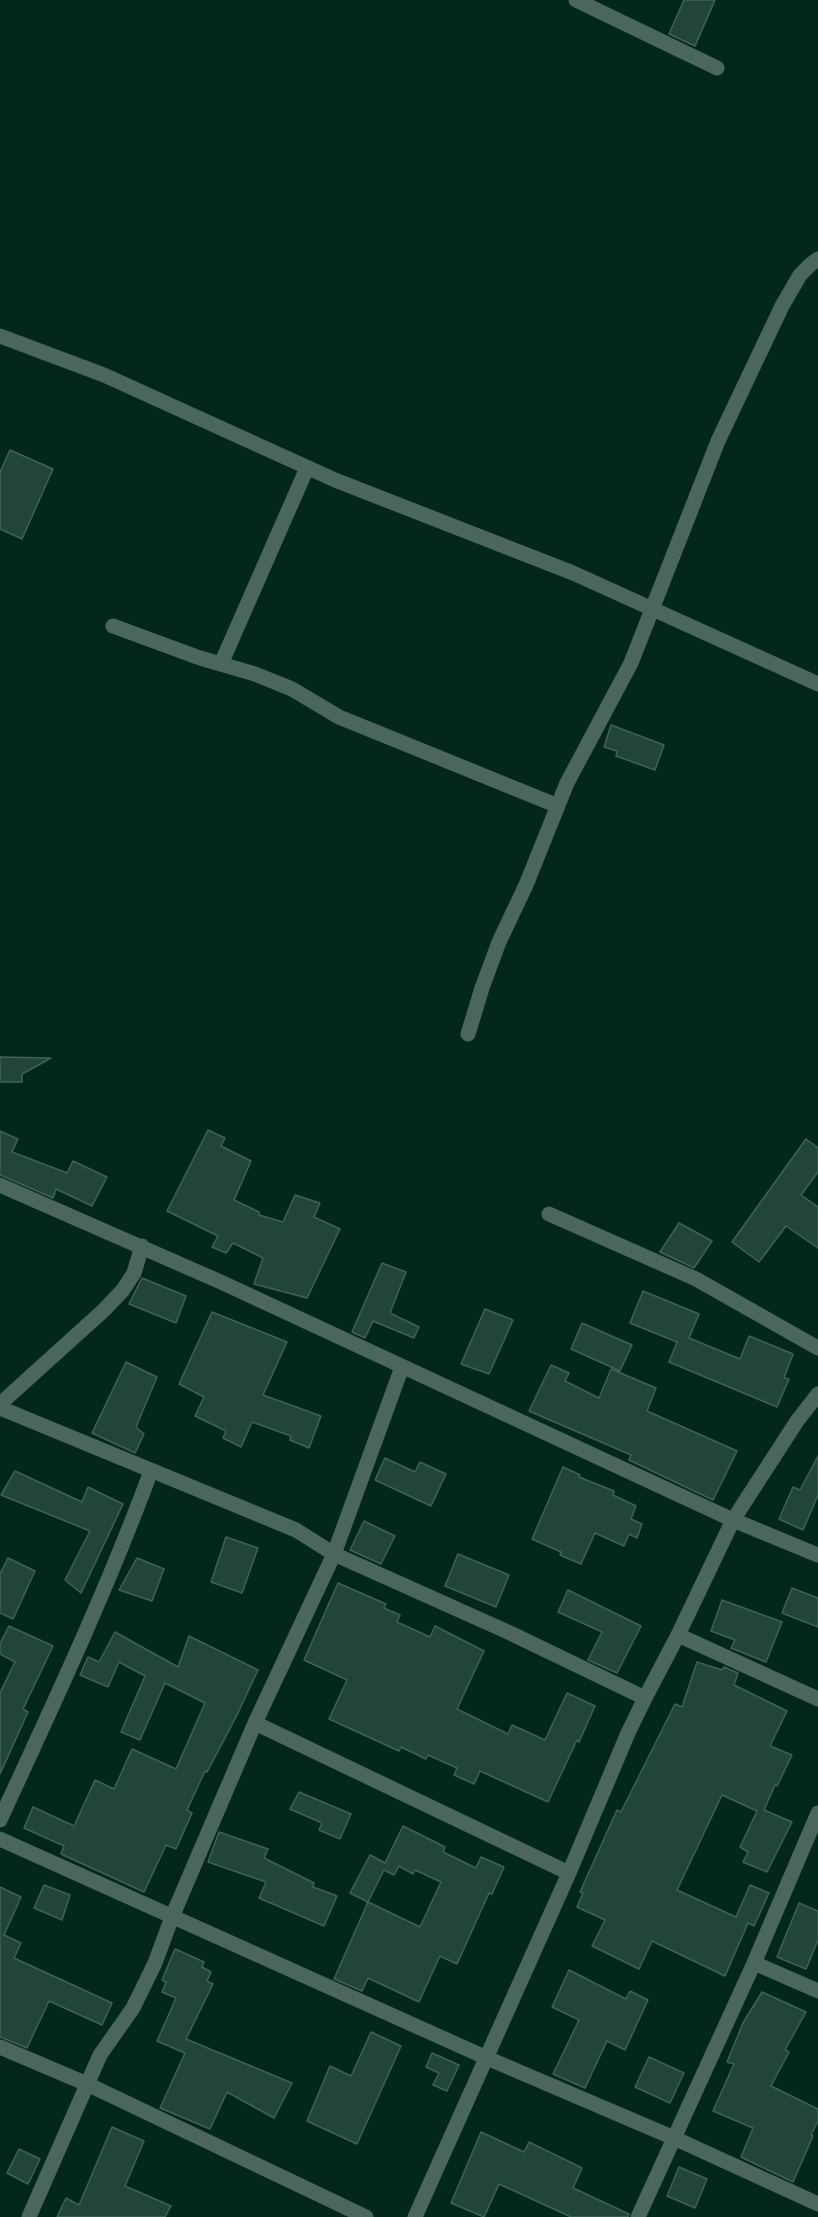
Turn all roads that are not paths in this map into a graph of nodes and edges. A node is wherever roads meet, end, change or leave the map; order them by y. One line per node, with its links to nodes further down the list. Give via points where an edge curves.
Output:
1 (576, 0): 2 (street)
2 (717, 68)
3 (818, 260): 6 (street, via 800,275 782,306 728,420)
4 (0, 336): 5 (street, via 104,375)
5 (307, 468): 6 (street); 8 (street)
6 (652, 608): 9 (street); 10 (street, via 631,663)
7 (113, 626): 8 (street)
8 (221, 664): 10 (street, via 292,689 339,717)
9 (818, 684)
10 (558, 806): 11 (street, via 500,942)
11 (468, 1034)
12 (0, 1185): 14 (street)
13 (549, 1214): 15 (street, via 696,1279)
14 (141, 1246): 16 (street); 18 (street, via 134,1273 123,1290)
15 (818, 1348)
16 (402, 1367): 20 (street); 21 (street)
17 (818, 1394): 20 (street)
18 (0, 1406): 19 (street)
19 (151, 1471): 21 (street, via 296,1530); 28 (street, via 78,1649)
20 (733, 1520): 22 (street); 23 (street)
21 (334, 1554): 24 (street); 26 (street)
22 (818, 1556)
23 (678, 1635): 24 (street); 25 (street)
24 (645, 1698): 30 (street)
25 (818, 1699)
26 (255, 1723): 30 (street); 31 (street)
27 (818, 1813): 32 (street)
28 (0, 1820)
29 (0, 1839): 31 (street)
30 (569, 1873): 35 (street)
31 (172, 1917): 35 (street); 36 (street, via 133,2008 100,2055)
32 (754, 1963): 33 (street); 37 (street)
33 (818, 1991)
34 (0, 2047): 36 (street)
35 (487, 2058): 37 (street); 41 (street)
36 (87, 2084): 39 (street); 40 (street)
37 (674, 2138): 38 (street); 42 (street)
38 (818, 2204)
39 (29, 2217)
40 (366, 2217)
41 (415, 2217)
42 (638, 2217)

